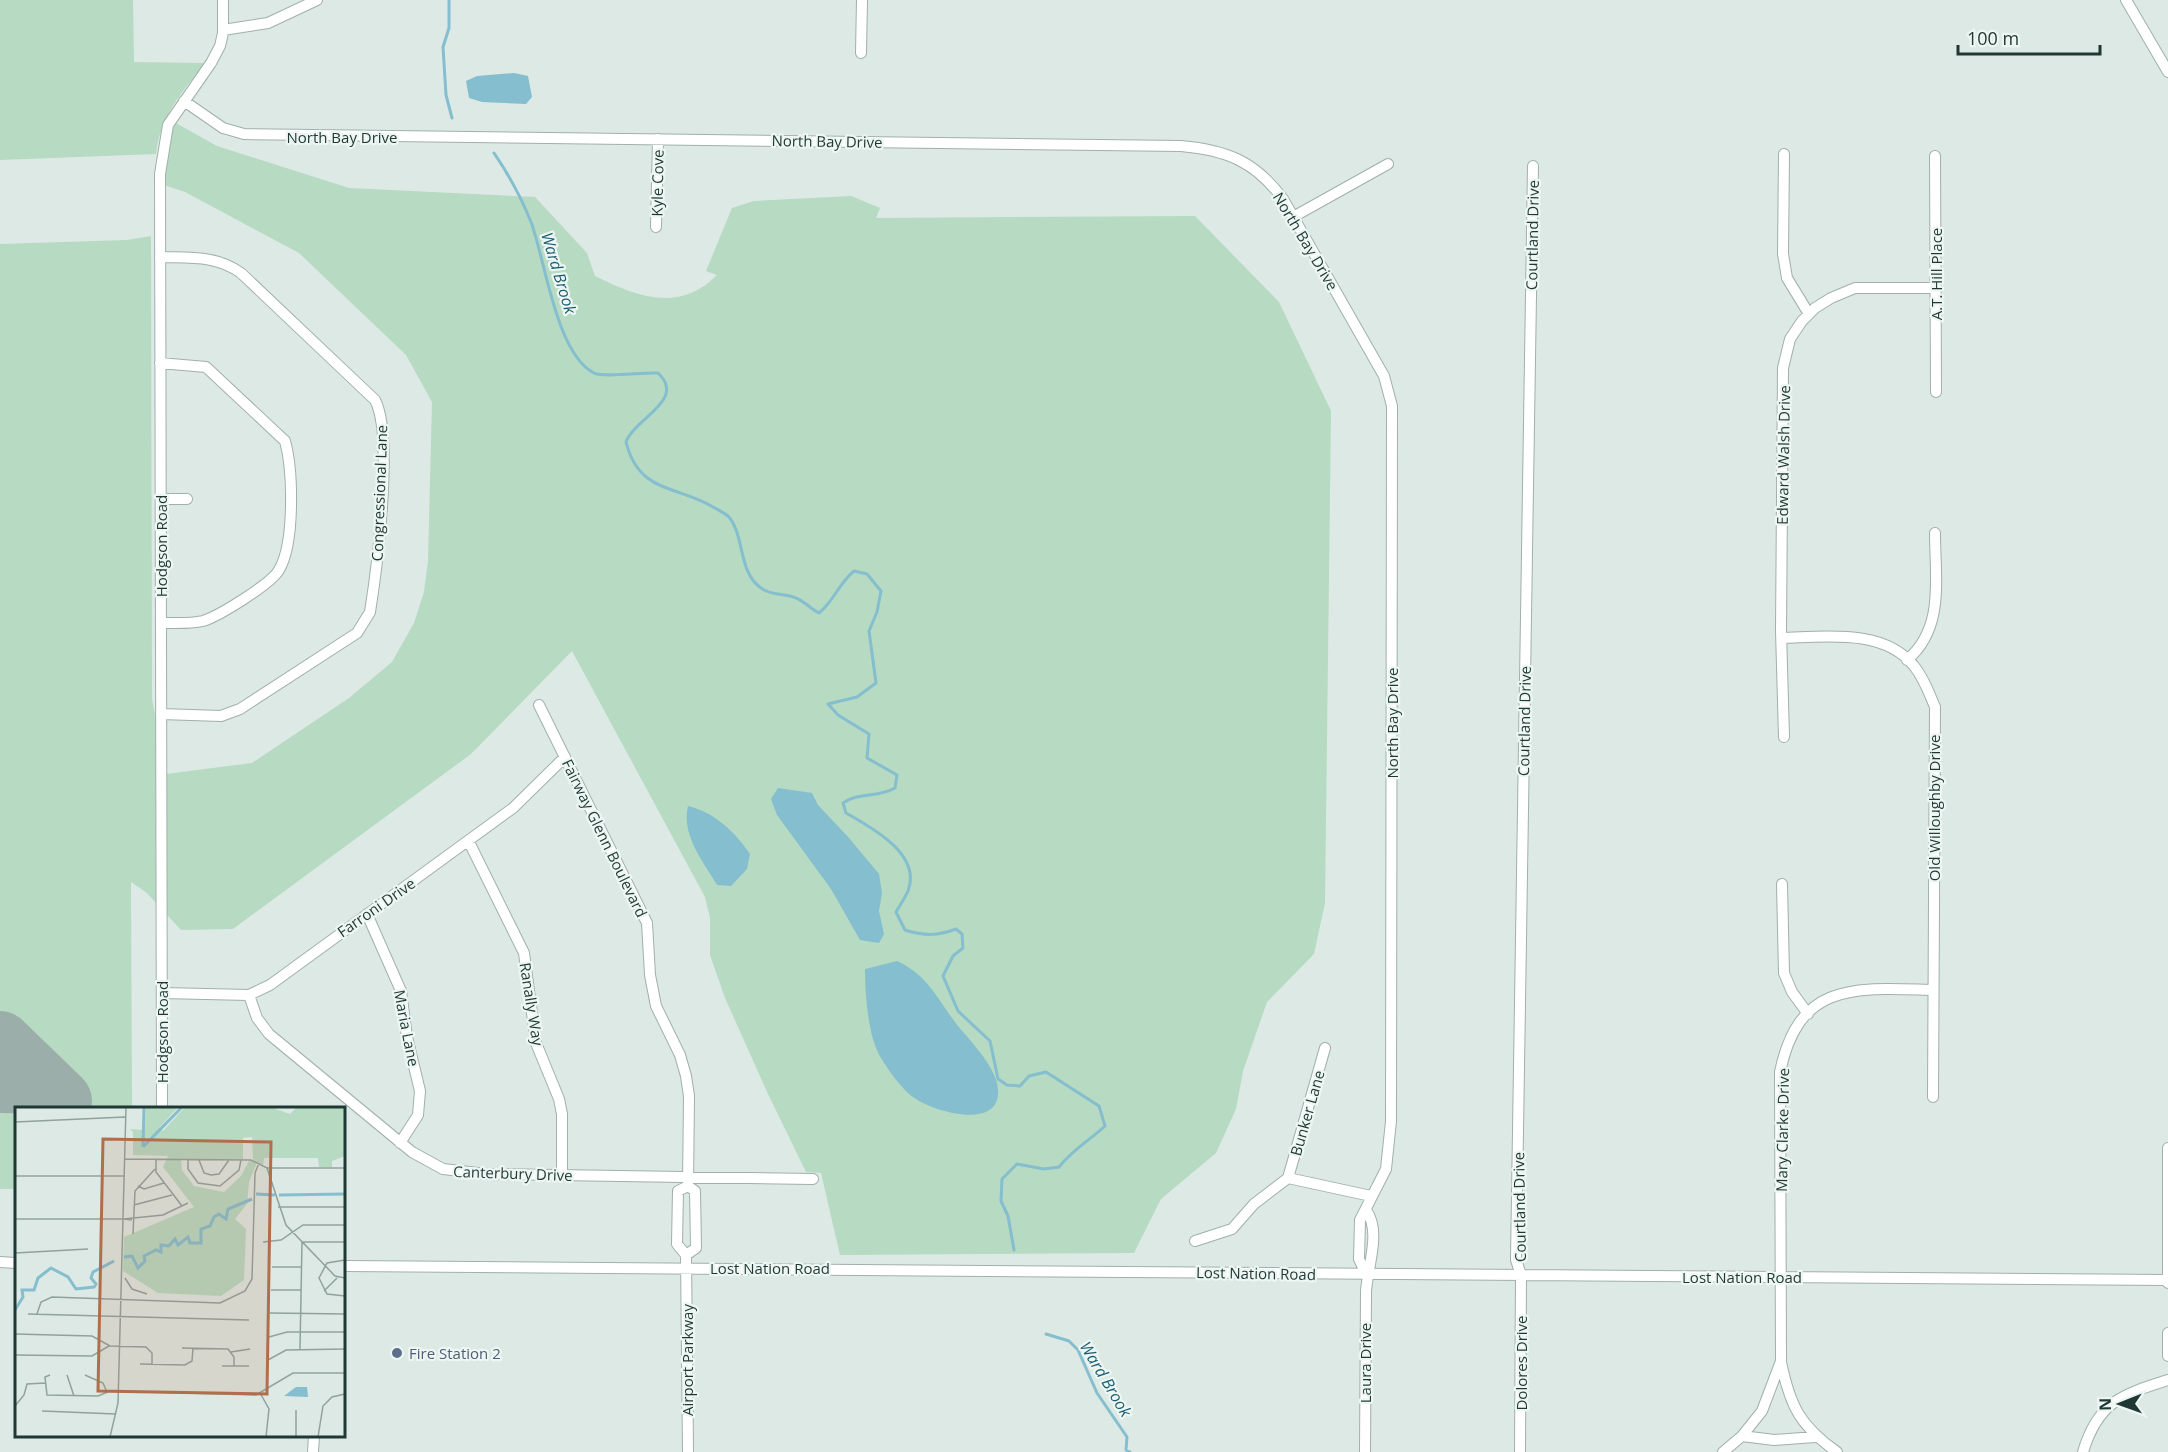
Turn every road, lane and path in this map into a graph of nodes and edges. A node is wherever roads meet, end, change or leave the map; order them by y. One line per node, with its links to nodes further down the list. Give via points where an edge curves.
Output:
1 (223, 0): 5 (street, Hodgson Road)
2 (317, 0): 5 (street, via 268,23)
3 (862, 0): 6 (street)
4 (2126, 0): 7 (street)
5 (223, 30): 9 (street, Hodgson Road, via 215,57)
6 (861, 53)
7 (2165, 59): 8 (street)
8 (2168, 72)
9 (183, 101): 10 (street, North Bay Drive, via 224,128 244,134); 17 (street, Hodgson Road, via 163,142)
10 (658, 139): 15 (street, North Bay Drive, via 1212,149 1236,158 1269,180); 16 (street, Kyle Cove)
11 (1784, 154): 19 (street, via 1783,254 1791,285)
12 (1935, 156): 18 (street, A.T. Hill Place)
13 (1389, 164): 15 (street)
14 (1533, 166): 56 (street, Courtland Drive, via 1516,1260)
15 (1293, 218): 48 (street, North Bay Drive, via 1384,376 1392,406 1391,1121 1386,1169)
16 (656, 227)
17 (160, 257): 20 (street, Hodgson Road); 29 (street, Congressional Lane, via 210,258 228,263 242,273 375,400 382,431 380,531 370,612 357,633 240,709 221,716)
18 (1936, 288): 19 (street, Edward Walsh Drive, via 1855,288 1831,298); 21 (street, A.T. Hill Place)
19 (1809, 314): 26 (street, Edward Walsh Drive, via 1790,339 1783,368)
20 (160, 363): 22 (street, Hodgson Road); 25 (street, via 206,368 285,441 290,513 285,558 276,575 210,618)
21 (1936, 392)
22 (161, 499): 23 (street); 25 (street, Hodgson Road)
23 (187, 499)
24 (1935, 533): 27 (street, via 1935,612 1928,637)
25 (161, 623): 29 (street, Hodgson Road)
26 (1782, 638): 27 (street, Old Willoughby Drive, via 1868,639 1895,650); 30 (street, Edward Walsh Drive)
27 (1907, 660): 35 (street, Old Willoughby Drive, via 1924,681 1935,707)
28 (538, 705): 31 (street, Fairway Glenn Boulevard)
29 (161, 714): 36 (street, Hodgson Road)
30 (1784, 737)
31 (565, 757): 32 (street, Farroni Drive, via 520,802); 47 (street, Fairway Glenn Boulevard, via 647,923 656,1006 686,1076)
32 (469, 842): 34 (street, Farroni Drive); 44 (street, Ranally Way, via 524,954 536,1043 560,1099)
33 (1782, 884): 38 (street, via 1784,973)
34 (367, 914): 37 (street, Farroni Drive, via 270,985); 42 (street, Maria Lane, via 401,991 421,1098 418,1114)
35 (1933, 990): 38 (street, Mary Clarke Drive, via 1853,989 1831,996); 40 (street, Old Willoughby Drive)
36 (162, 993): 37 (street, Farroni Drive); 41 (street, Hodgson Road)
37 (249, 995): 42 (street, Canterbury Drive, via 256,1018 269,1034)
38 (1808, 1014): 57 (street, Mary Clarke Drive, via 1786,1046 1780,1072)
39 (1325, 1048): 45 (street, Bunker Lane)
40 (1933, 1097)
41 (162, 1107)
42 (400, 1143): 44 (street, Canterbury Drive, via 429,1163 453,1172)
43 (2168, 1148): 58 (street)
44 (562, 1175): 47 (street, Canterbury Drive)
45 (1288, 1178): 48 (street); 49 (street, via 1254,1204 1232,1229)
46 (813, 1179): 47 (street, Canterbury Drive)
47 (688, 1181): 50 (street, Fairway Glenn Boulevard, via 678,1191 677,1244); 50 (street, Fairway Glenn Boulevard, via 695,1191 696,1248)
48 (1371, 1196): 55 (street, North Bay Drive, via 1366,1210 1372,1218 1372,1259)
49 (1195, 1241)
50 (686, 1255): 54 (street, Fairway Glenn Boulevard)
51 (0, 1262): 52 (street)
52 (15, 1263)
53 (345, 1266): 54 (street, Lost Nation Road)
54 (686, 1267): 55 (street, Lost Nation Road); 67 (street, Airport Parkway)
55 (1366, 1274): 56 (street, Lost Nation Road); 68 (street, Laura Drive)
56 (1521, 1275): 57 (street, Lost Nation Road); 69 (street, Dolores Drive)
57 (1781, 1277): 58 (street, Lost Nation Road); 61 (street, Mary Clarke Drive)
58 (2168, 1281)
59 (2168, 1333): 60 (street)
60 (2168, 1356)
61 (1781, 1361): 63 (street, via 1762,1411); 65 (street, via 1796,1414)
62 (2168, 1380): 72 (street, via 2129,1392 2098,1414)
63 (1742, 1436): 65 (street, via 1774,1440); 70 (street)
64 (314, 1437): 66 (street)
65 (1815, 1437): 71 (street)
66 (313, 1452)
67 (688, 1452)
68 (1365, 1452)
69 (1520, 1452)
70 (1723, 1452)
71 (1837, 1452)
72 (2083, 1452)

